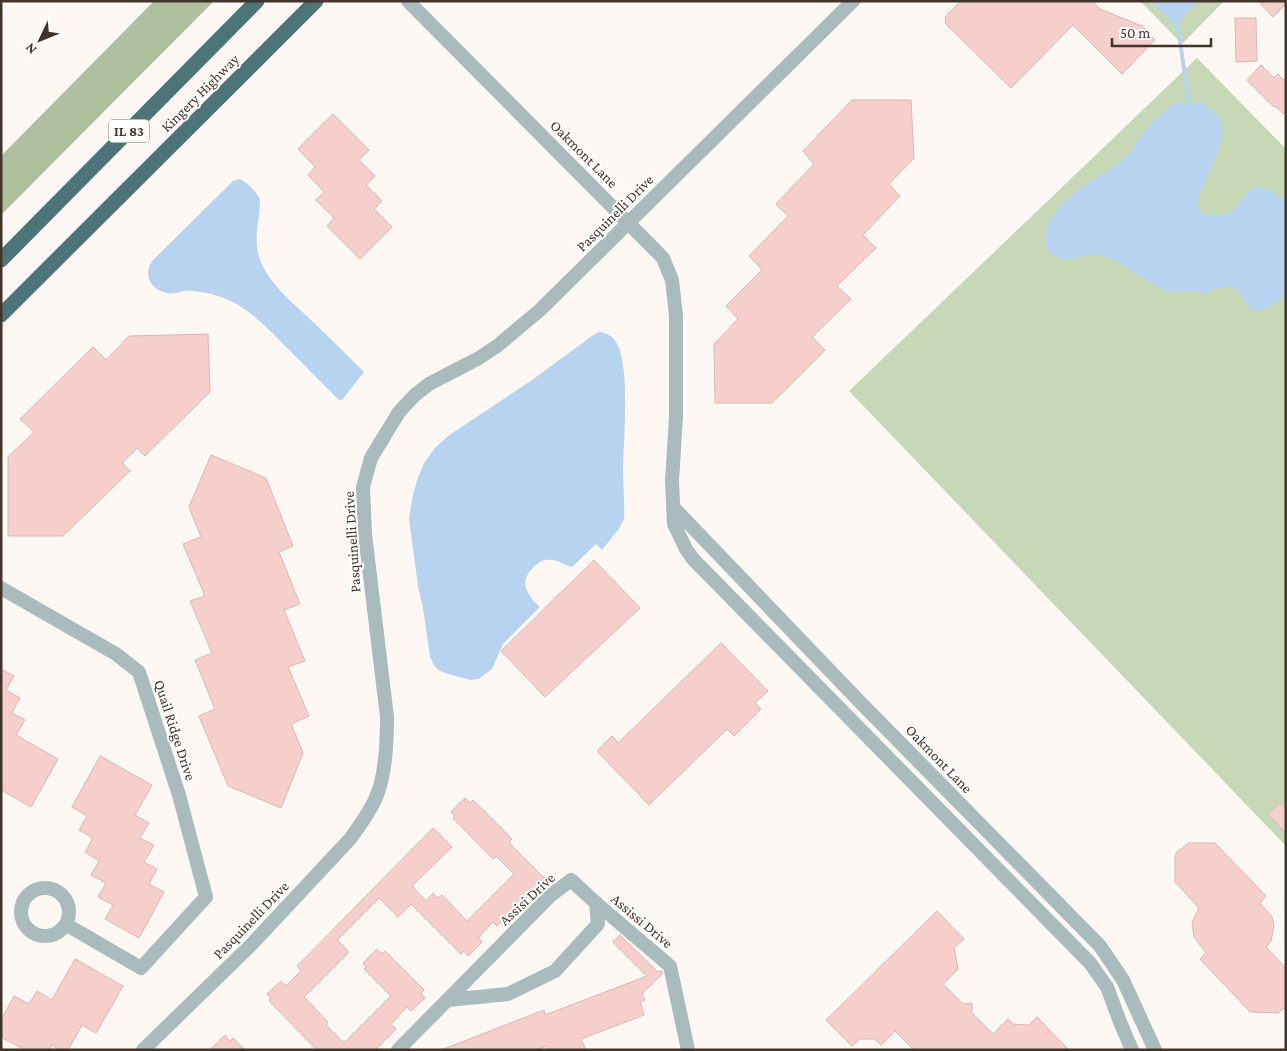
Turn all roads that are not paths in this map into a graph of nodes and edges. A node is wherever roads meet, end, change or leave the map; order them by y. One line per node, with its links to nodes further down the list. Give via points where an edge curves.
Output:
1 (257, 1): 6 (highway, Kingery Highway / IL 83)
2 (316, 1): 7 (highway, Kingery Highway / IL 83)
3 (408, 1): 5 (street, Oakmont Lane)
4 (853, 1): 5 (street, Pasquinelli Drive)
5 (628, 222): 8 (street, Oakmont Lane, via 663,258 672,280 675,300); 13 (street, Pasquinelli Drive, via 540,310 497,346 415,395 384,435 371,458 363,487 367,562 387,718 387,743 377,794 350,839 251,945)
6 (1, 260)
7 (1, 314)
8 (674, 508): 16 (street, Oakmont Lane, via 674,524 693,559 1099,973); 17 (street, Oakmont Lane, via 1100,946 1123,980)
9 (1, 588): 11 (street, Quail Ridge Drive, via 116,654 140,672 206,897 141,968)
10 (596, 903): 12 (street, via 598,924 555,971 508,994); 12 (street, Assisi Drive, via 571,880 550,896); 15 (street, Assissi Drive, via 670,966)
11 (66, 925)
12 (448, 1000): 14 (street, Assisi Drive)
13 (143, 1050)
14 (398, 1050)
15 (688, 1050)
16 (1132, 1050)
17 (1155, 1050)

